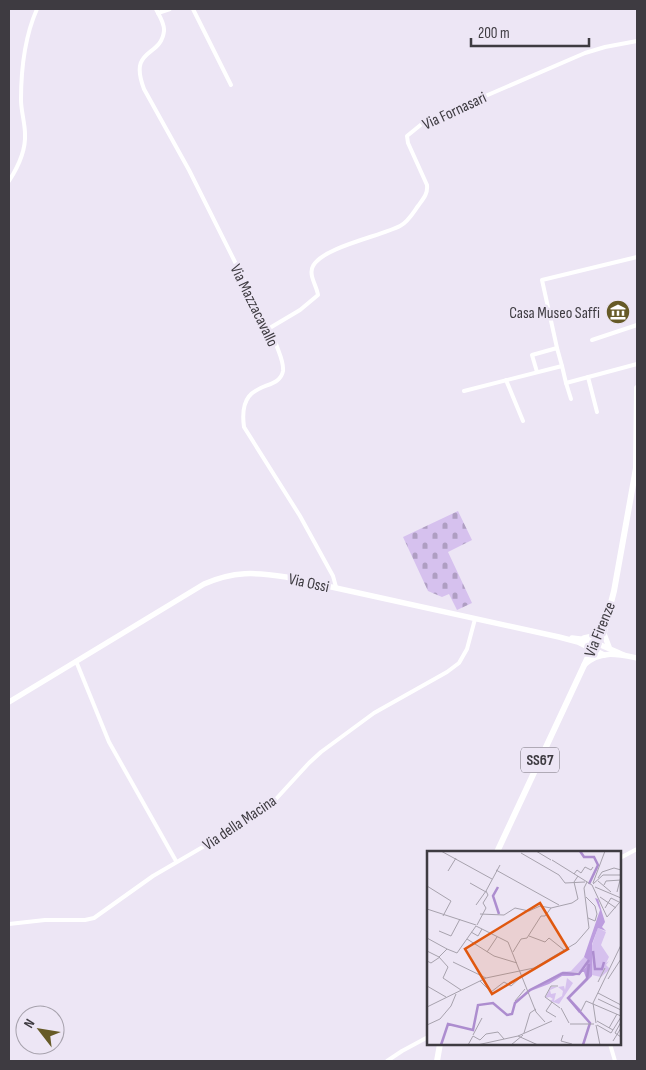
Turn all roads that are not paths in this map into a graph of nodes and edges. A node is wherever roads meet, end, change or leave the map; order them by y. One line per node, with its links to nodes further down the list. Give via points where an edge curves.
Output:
1 (37, 9): 7 (street, via 26,41 21,101 26,134 24,147)
2 (170, 9): 4 (street)
3 (192, 9): 6 (street)
4 (157, 11): 10 (street, Via Mazzacavallo, via 165,29 161,41 142,59 139,75)
5 (637, 41): 10 (street, Via Fornasari, via 585,53 423,122 414,129 407,136 408,143 428,190 421,202 401,226 322,256 311,272 318,295 300,310)
6 (231, 85)
7 (9, 181)
8 (637, 257): 12 (street, via 542,280)
9 (637, 325): 11 (street)
10 (268, 328): 24 (street, Via Mazzacavallo, via 282,360 283,372 278,380 254,392 246,400 242,413 244,427 300,516 333,576)
11 (592, 340)
12 (557, 348): 14 (street); 15 (street, via 532,355)
13 (637, 364): 16 (street)
14 (562, 366): 15 (street); 18 (street)
15 (537, 372): 17 (street)
16 (588, 378): 18 (street); 22 (street)
17 (506, 380): 20 (street); 23 (street)
18 (566, 383): 21 (street)
19 (637, 388): 25 (main road, Via Firenze / SS67, via 636,468)
20 (464, 391)
21 (570, 399)
22 (597, 412)
23 (523, 421)
24 (336, 588): 26 (street, Via Ossi); 33 (street, Via Ossi, via 263,573 229,574 204,584)
25 (608, 614): 27 (street, via 598,631); 28 (main road, Via Firenze / SS67); 29 (street, via 604,634)
26 (475, 619): 27 (street, Via Ossi); 39 (street, Via della Macina, via 467,649 447,672 374,712 321,752 261,811)
27 (583, 642): 28 (street, Via Ossi); 34 (street)
28 (594, 646): 29 (street); 30 (street); 34 (main road, Via Firenze / SS67)
29 (609, 647): 31 (street)
30 (604, 655): 31 (street); 34 (street, via 591,659)
31 (624, 656): 32 (street)
32 (637, 658)
33 (76, 661): 35 (street, Via Ossi); 39 (street, via 109,742)
34 (583, 667): 37 (main road, Via Firenze / SS67)
35 (9, 702)
36 (637, 848): 38 (street)
37 (497, 851)
38 (621, 857)
39 (176, 861): 40 (street, Via della Macina, via 94,918)
40 (9, 924)
41 (427, 1038): 44 (street)
42 (440, 1045): 45 (main road)
43 (610, 1045): 46 (street)
44 (387, 1061)
45 (437, 1061)
46 (615, 1061)

